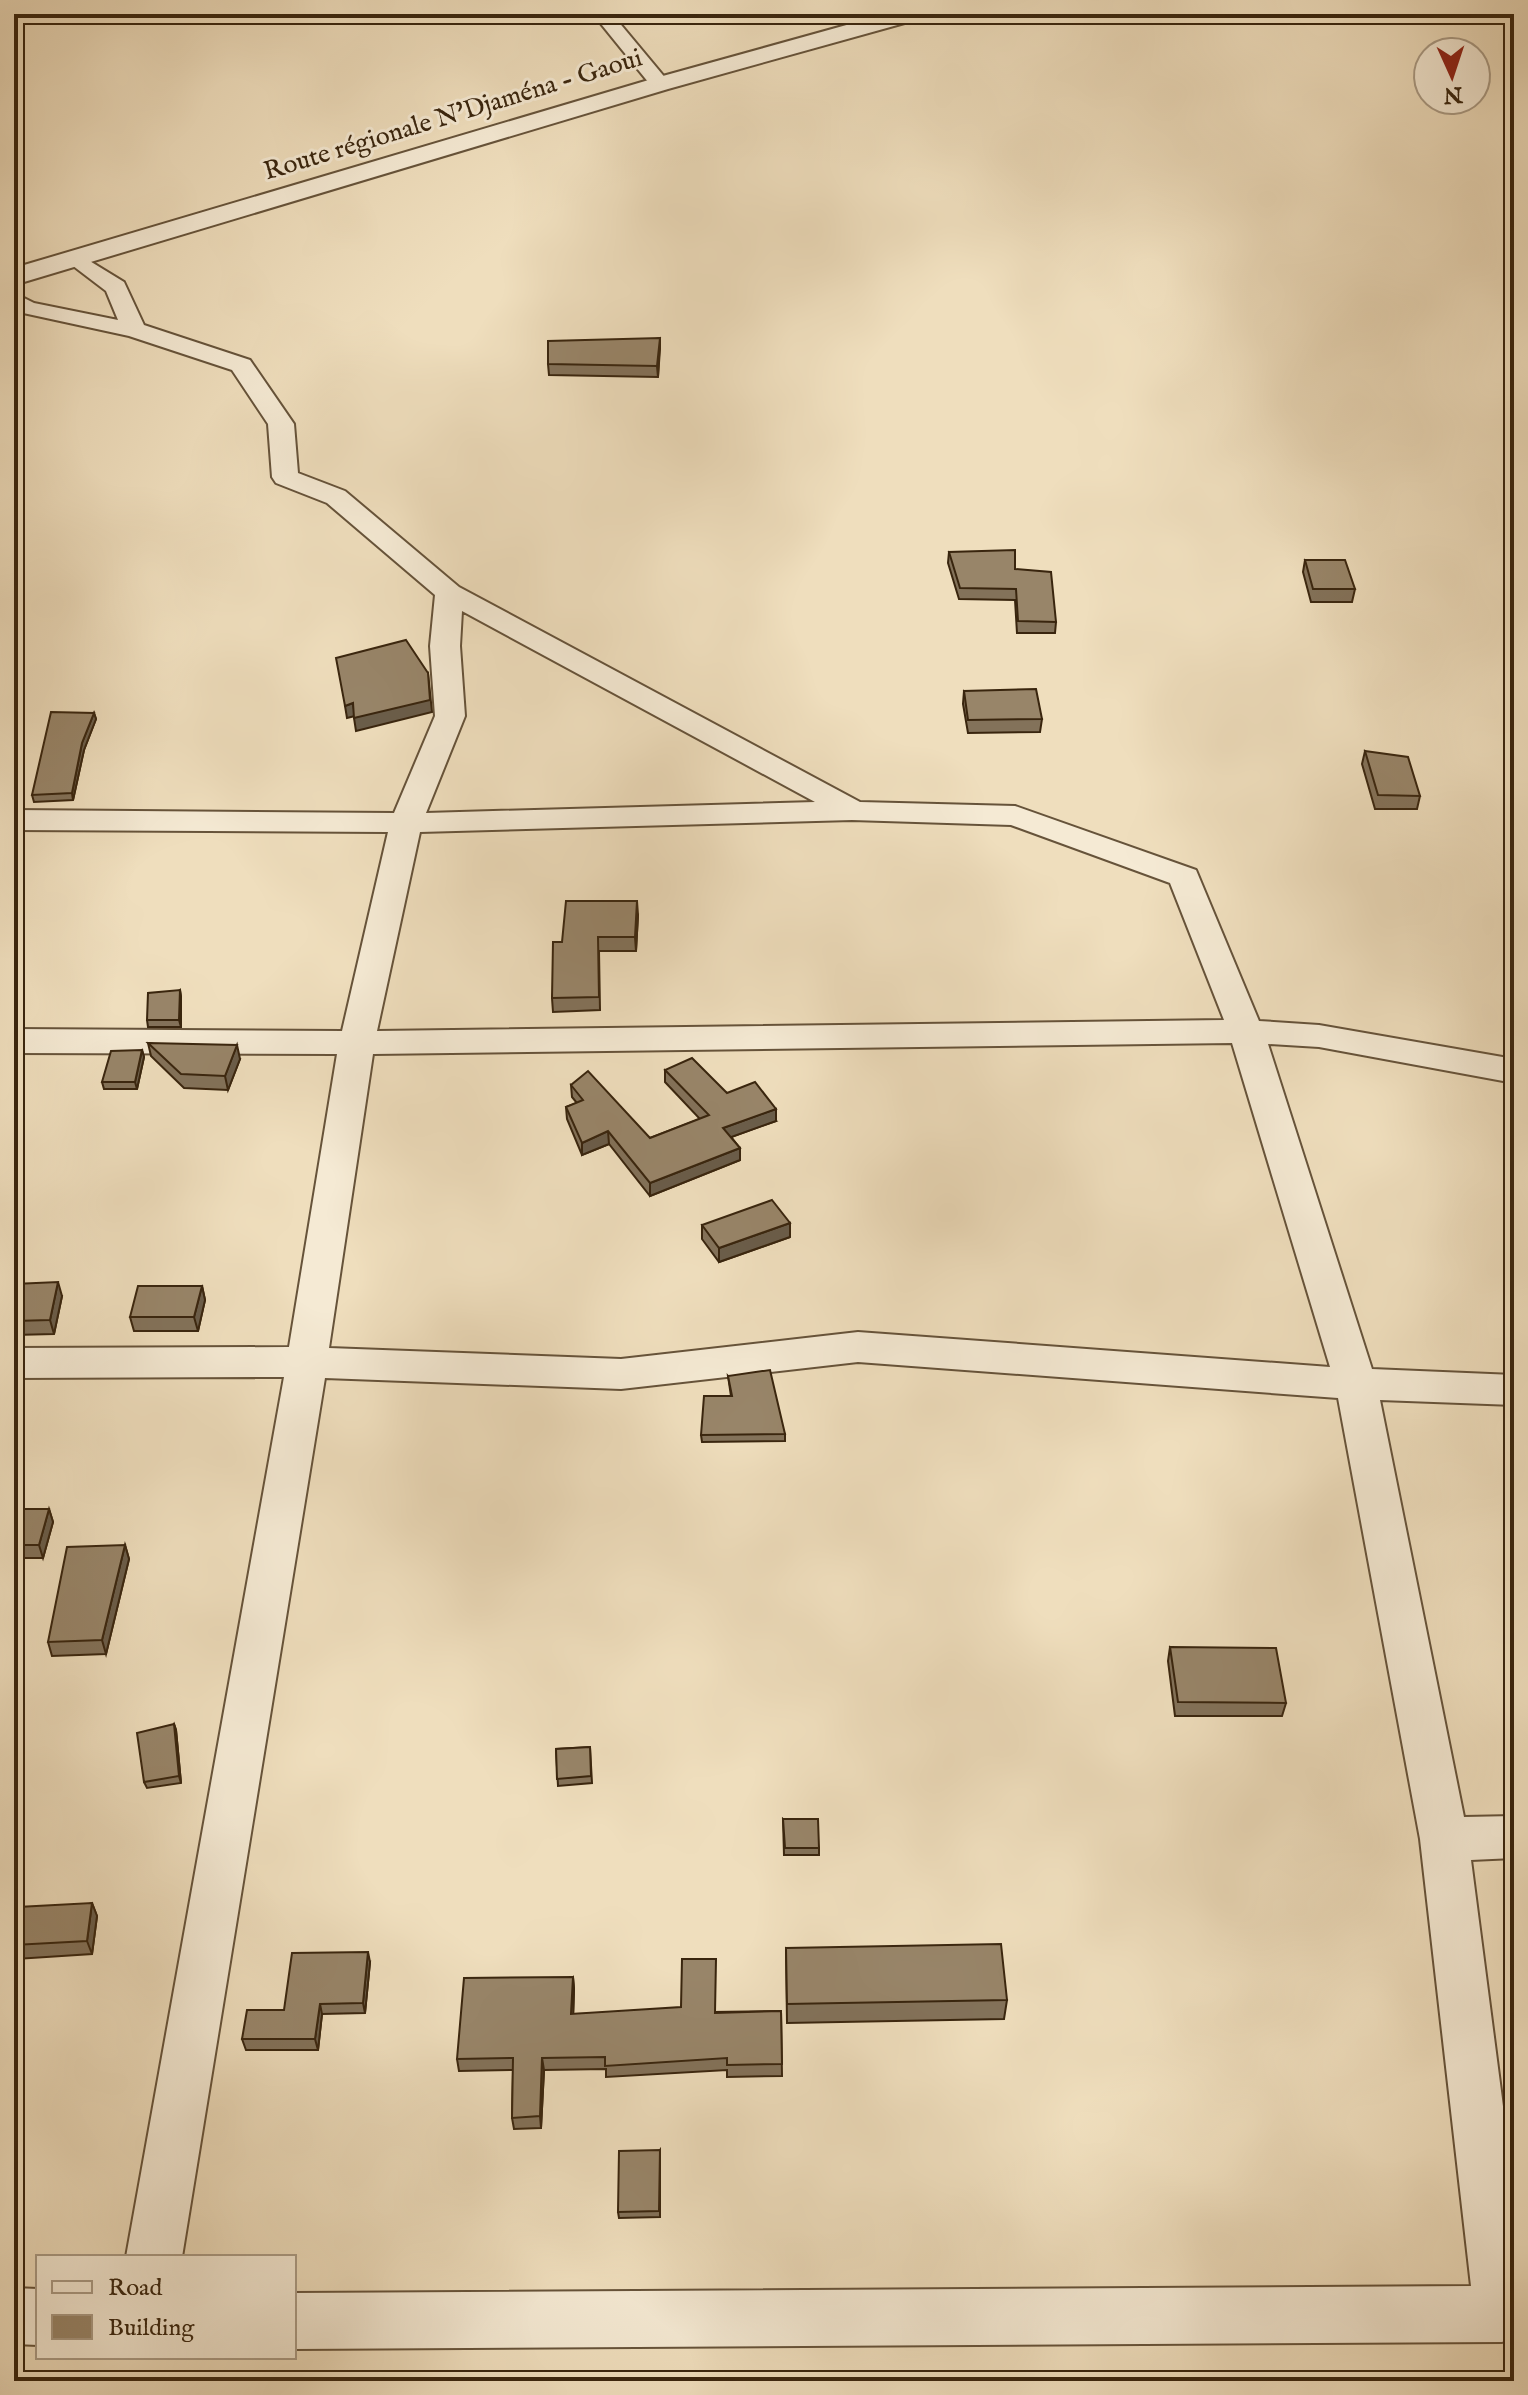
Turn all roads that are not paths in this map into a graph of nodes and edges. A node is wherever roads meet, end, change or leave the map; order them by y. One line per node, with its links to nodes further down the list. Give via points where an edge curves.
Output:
1 (602, 14): 3 (street)
2 (911, 14): 3 (street, Route régionale N'Djaména - Gaoui)
3 (660, 84): 4 (street, Route régionale N'Djaména - Gaoui)
4 (75, 259): 5 (street, Route régionale N'Djaména - Gaoui); 7 (street, via 116,287)
5 (14, 277)
6 (14, 300): 7 (street, via 26,309)
7 (134, 330): 8 (street, via 241,365 281,424 285,477 336,497)
8 (449, 593): 9 (street); 11 (street, via 445,646 450,716)
9 (854, 811): 11 (street); 12 (street, via 1015,816 1184,877)
10 (14, 820): 11 (street)
11 (406, 823): 14 (street)
12 (1246, 1031): 14 (street); 15 (street, via 1319,1036); 18 (street)
13 (14, 1041): 14 (street)
14 (357, 1043): 16 (street)
15 (1514, 1071)
16 (307, 1362): 17 (street); 18 (street, via 621,1374 858,1347); 22 (street)
17 (14, 1363)
18 (1356, 1384): 19 (street); 21 (street)
19 (1514, 1390)
20 (1514, 1837): 21 (street)
21 (1444, 1839): 25 (street, via 1502,2314)
22 (154, 2255)
23 (14, 2316): 24 (street)
24 (36, 2317)
25 (296, 2321)

